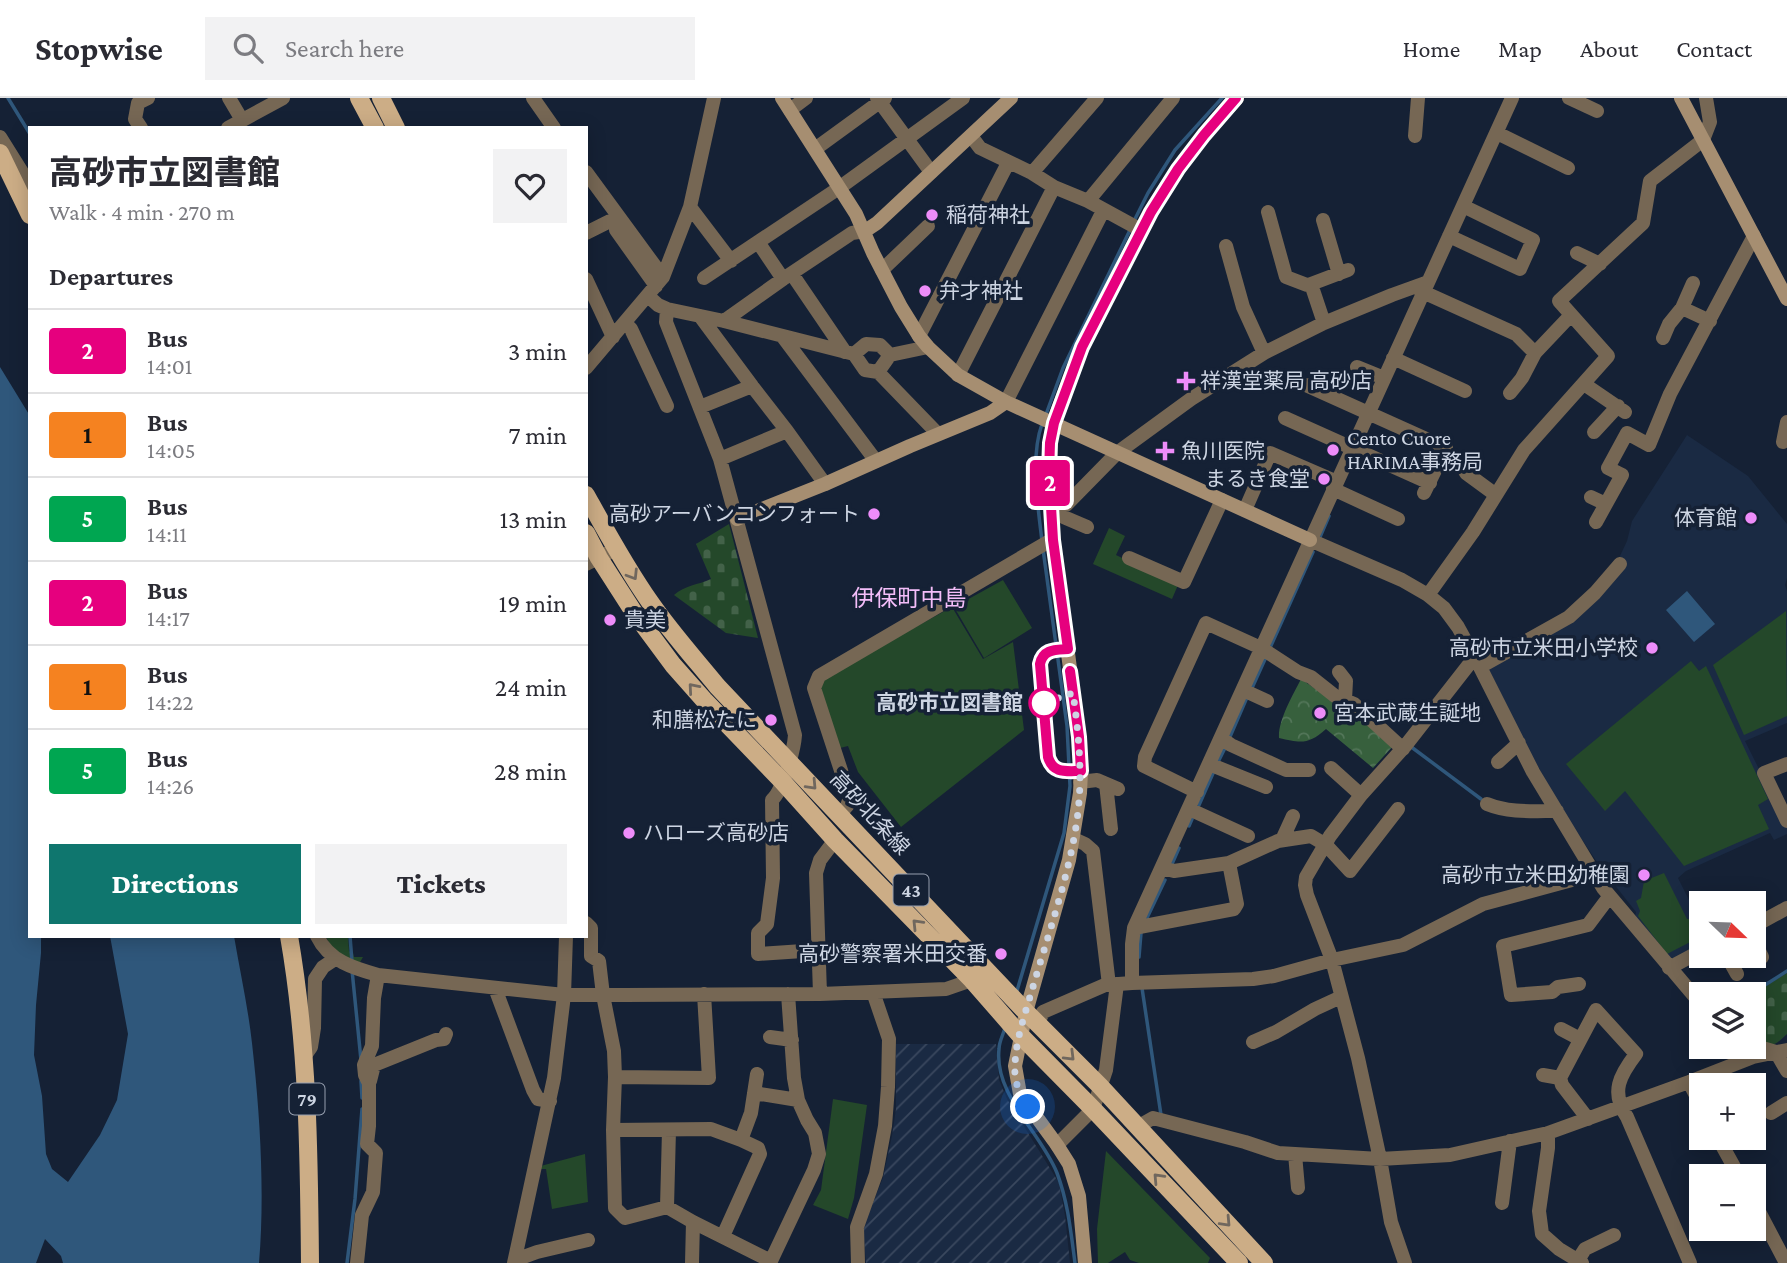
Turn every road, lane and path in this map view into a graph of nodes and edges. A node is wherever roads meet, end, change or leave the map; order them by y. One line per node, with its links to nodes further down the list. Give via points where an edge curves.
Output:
1 (148, 98): 23 (street, via 138,103 135,119)
2 (229, 98): 22 (street)
3 (283, 98): 22 (street)
4 (359, 98): 25 (main road)
5 (381, 98): 26 (main road)
6 (714, 98): 47 (street)
7 (806, 98): 20 (street)
8 (962, 98): 33 (street)
9 (1011, 98): 30 (street)
10 (1097, 98): 40 (street)
11 (1172, 98): 45 (street)
12 (1417, 98): 31 (street)
13 (1512, 98): 29 (street)
14 (1569, 98): 21 (street)
15 (1681, 98): 34 (street)
16 (1706, 98): 34 (street, via 1710,121)
17 (881, 99): 33 (street); 35 (street)
18 (1233, 99): 54 (street, via 1178,169)
19 (528, 100): 27 (street); 28 (street)
20 (786, 104): 35 (street)
21 (1597, 111)
22 (242, 120): 24 (street)
23 (140, 126)
24 (232, 126)
25 (374, 126)
26 (395, 126)
27 (542, 126)
28 (552, 126)
29 (1501, 135): 38 (street); 46 (street)
30 (971, 136): 37 (street, via 980,148); 39 (street)
31 (1415, 136)
32 (0, 137): 41 (street)
33 (907, 140): 39 (street); 44 (street)
34 (1703, 140): 58 (street); 63 (street, via 1650,181 1643,223)
35 (816, 149): 44 (street)
36 (0, 153): 48 (main road)
37 (1008, 163): 40 (street); 84 (street)
38 (1562, 169)
39 (931, 172): 55 (street)
40 (1032, 173): 43 (street)
41 (28, 182)
42 (588, 182): 51 (street); 70 (street)
43 (1054, 187): 45 (street); 93 (street)
44 (839, 188): 55 (street); 59 (street)
45 (1088, 201): 49 (street)
46 (1463, 206): 57 (street); 57 (street, via 1533,240 1520,269)
47 (690, 207): 62 (street); 70 (street)
48 (28, 211)
49 (1103, 211): 54 (street); 100 (street)
50 (1273, 216): 69 (street, via 1279,279)
51 (610, 221): 56 (street); 70 (street)
52 (1329, 226): 69 (street, via 1343,272)
53 (919, 229): 64 (street)
54 (1141, 230): 106 (street, via 1082,347)
55 (865, 231): 64 (street); 65 (street, via 852,233)
56 (588, 232)
57 (1449, 236): 71 (street)
58 (1754, 236): 72 (street); 78 (street)
59 (758, 242): 62 (street); 65 (street)
60 (1226, 246): 85 (street, via 1227,273)
61 (1577, 253): 63 (street)
62 (731, 261): 66 (street)
63 (1600, 264): 75 (street, via 1559,301)
64 (881, 270): 84 (street)
65 (787, 276): 77 (street); 86 (street)
66 (704, 278)
67 (588, 283): 81 (street)
68 (1693, 283): 73 (street)
69 (1311, 284): 80 (street)
70 (655, 286): 74 (street, via 658,306); 79 (street)
71 (1426, 287): 80 (street, via 1392,295); 87 (street, via 1516,334); 89 (street)
72 (1787, 299)
73 (1682, 308): 78 (street); 83 (street)
74 (667, 309): 76 (street); 102 (street, via 666,322)
75 (1571, 315): 87 (street); 95 (street, via 1608,356)
76 (700, 316): 77 (street); 96 (street)
77 (724, 321): 82 (street)
78 (1710, 321): 122 (street, via 1665,392 1649,444 1627,433 1608,468 1622,475)
79 (625, 323): 81 (street); 101 (street)
80 (1324, 323): 85 (street)
81 (612, 337): 90 (street)
82 (783, 337): 86 (street); 115 (street)
83 (1663, 338)
84 (924, 342): 88 (street); 93 (street)
85 (1264, 352): 112 (street)
86 (849, 353): 88 (street, via 866,344 880,345); 92 (street, via 865,370)
87 (1535, 353): 99 (street)
88 (890, 355): 92 (street)
89 (1393, 358): 94 (street); 98 (street)
90 (588, 366)
91 (1357, 367): 94 (street)
92 (878, 372): 109 (street)
93 (958, 375): 100 (street)
94 (1384, 378): 103 (street)
95 (1584, 384): 108 (street, via 1622,409); 118 (street, via 1524,450)
96 (752, 386): 102 (street); 107 (street)
97 (1306, 386): 103 (street, via 1324,386)
98 (1465, 391)
99 (1510, 393)
100 (1006, 402): 106 (street); 109 (street)
101 (667, 406)
102 (700, 407): 113 (street)
103 (1368, 413): 111 (street); 111 (street, via 1446,448 1427,488)
104 (1285, 418): 111 (street, via 1302,430)
105 (1787, 422): 110 (street)
106 (1054, 423): 112 (street); 123 (street, via 1049,473)
107 (786, 430): 113 (street); 116 (street)
108 (1594, 431)
109 (938, 434): 115 (street)
110 (1783, 442)
111 (1352, 448): 117 (street)
112 (1117, 453): 121 (street); 123 (street, via 1066,505)
113 (720, 459): 125 (street)
114 (1459, 460): 118 (street, via 1466,472)
115 (876, 461): 116 (street)
116 (825, 484): 125 (street)
117 (1338, 489): 124 (street, via 1270,453); 126 (street); 130 (street)
118 (1496, 495): 136 (street)
119 (1591, 497): 122 (street)
120 (588, 499): 132 (main road, 高砂北条線 / 43)
121 (1222, 500): 124 (street); 133 (street, via 1184,582)
122 (1606, 505): 127 (street)
123 (1052, 509): 128 (street); 129 (street)
124 (1245, 510): 130 (street)
125 (737, 519): 146 (street, via 795,734)
126 (1398, 519)
127 (1596, 522)
128 (1087, 527)
129 (1053, 540): 153 (street, via 1079,737); 161 (street, via 819,676 814,688 850,798)
130 (1310, 540): 136 (street); 137 (street)
131 (588, 542): 134 (main road, 高砂北条線 / 43)
132 (616, 549): 134 (street); 146 (main road, 高砂北条線 / 43, one-way to 146, via 681,643)
133 (1129, 558)
134 (592, 561): 152 (main road, 高砂北条線 / 43, one-way to 134, via 673,665)
135 (1620, 564): 138 (street, via 1569,617)
136 (1428, 594): 138 (street, via 1458,627)
137 (1261, 648): 140 (street); 141 (street); 155 (street, via 1206,623 1150,745 1144,766)
138 (1477, 662): 144 (street); 145 (street)
139 (1339, 672): 141 (street, via 1346,681)
140 (1243, 690): 142 (street); 143 (street)
141 (1345, 700): 145 (street)
142 (1267, 701)
143 (1226, 742): 149 (street); 151 (street, via 1286,770)
144 (1519, 743): 147 (street); 160 (street)
145 (1403, 749): 156 (street)
146 (790, 761): 152 (street); 161 (main road, 高砂北条線 / 43, one-way to 161)
147 (1498, 762)
148 (1787, 764): 163 (street, via 1764,773)
149 (1214, 766): 154 (street); 155 (street)
150 (1331, 768): 156 (street)
151 (1309, 770)
152 (782, 781): 168 (main road, 高砂北条線 / 43); 181 (street, via 772,800 772,878 767,924 758,933 758,954)
153 (1080, 782): 164 (street, via 1097,780 1112,787); 166 (street)
154 (1266, 787)
155 (1197, 792): 159 (street)
156 (1361, 794): 169 (street)
157 (1487, 804): 160 (street, via 1519,811)
158 (1398, 809): 169 (street, via 1350,872)
159 (1194, 811): 165 (street); 171 (street)
160 (1557, 811): 172 (street)
161 (840, 814): 187 (main road, 高砂北条線 / 43)
162 (1293, 816): 167 (street)
163 (1787, 821)
164 (1111, 829)
165 (1248, 836)
166 (1073, 839): 192 (street, via 1093,851); 204 (street)
167 (1282, 840): 169 (street, via 1311,836); 170 (street)
168 (835, 841): 181 (street, via 816,873); 187 (main road, 高砂北条線 / 43, one-way to 168)
169 (1326, 845): 183 (street, via 1309,869 1305,885)
170 (1229, 863): 171 (street); 177 (street, via 1237,904 1234,909)
171 (1167, 869): 177 (street)
172 (1594, 874): 173 (street); 183 (street, via 1483,904 1404,945)
173 (1609, 897): 185 (street); 201 (street, via 1588,925 1503,946)
174 (1787, 908): 175 (street)
175 (1766, 919)
176 (588, 925): 200 (street, via 591,956 599,961)
177 (1140, 927): 190 (street, via 1132,944)
178 (289, 938): 214 (main road, 79)
179 (319, 938): 184 (street, via 326,951)
180 (566, 938): 199 (street)
181 (818, 950): 198 (street)
182 (1689, 957): 185 (street)
183 (1332, 960): 190 (street, via 1253,979); 203 (street)
184 (347, 964): 189 (street); 214 (street, via 323,967 315,979 314,1028)
185 (1669, 968): 194 (street)
186 (1734, 968): 188 (street)
187 (979, 974): 195 (street, via 946,989); 204 (main road, 高砂北条線 / 43); 207 (main road, 高砂北条線 / 43)
188 (1737, 974)
189 (378, 975): 193 (street); 212 (street)
190 (1132, 983): 192 (street)
191 (1579, 984): 201 (street, via 1552,992)
192 (1113, 985): 204 (street); 224 (street, via 1106,1070)
193 (495, 988): 199 (street); 227 (street, via 533,1090 538,1099)
194 (1689, 990)
195 (873, 992): 198 (street); 256 (street, via 889,1039 888,1087 876,1174 857,1227)
196 (705, 994): 197 (street); 200 (street); 220 (street, via 709,1079)
197 (788, 994): 198 (street); 210 (street)
198 (820, 994)
199 (564, 995): 200 (street); 227 (street)
200 (603, 995): 220 (street)
201 (1511, 995): 202 (street)
202 (1494, 997)
203 (1341, 998): 211 (street); 241 (street)
204 (1032, 1018): 207 (street); 224 (main road, 高砂北条線 / 43, one-way to 224)
205 (1560, 1029): 209 (street)
206 (446, 1034): 215 (street, via 444,1039)
207 (1020, 1035): 230 (main road, 高砂北条線 / 43); 239 (street, via 1014,1066 1020,1094)
208 (770, 1037): 210 (street)
209 (1580, 1039): 221 (street); 229 (street, via 1596,1010 1636,1054 1619,1081)
210 (792, 1040): 226 (street)
211 (1253, 1042)
212 (372, 1046): 215 (street); 223 (street, via 363,1065)
213 (1781, 1051): 216 (street); 217 (street)
214 (304, 1057): 253 (main road, 79)
215 (374, 1065): 223 (street)
216 (1787, 1071)
217 (1712, 1073)
218 (757, 1074): 225 (street)
219 (1543, 1075): 221 (street)
220 (615, 1077): 234 (street)
221 (1560, 1078): 232 (street)
222 (1689, 1082): 229 (street)
223 (369, 1083): 254 (street, via 367,1144 376,1153 373,1192 362,1215)
224 (1100, 1086): 230 (street); 233 (main road, 高砂北条線 / 43)
225 (754, 1093): 226 (street); 237 (street)
226 (798, 1100): 252 (street, via 815,1133 819,1154)
227 (550, 1101): 250 (street)
228 (1787, 1103): 231 (street)
229 (1620, 1106): 232 (street); 261 (street)
230 (1093, 1108): 239 (street); 258 (main road, 高砂北条線 / 43, one-way to 230)
231 (1770, 1113)
232 (1588, 1119): 236 (street)
233 (1137, 1127): 240 (street, via 1153,1118); 259 (main road, 高砂北条線 / 43, one-way to 259)
234 (613, 1130): 235 (street); 244 (street, via 615,1208 625,1218)
235 (669, 1130): 237 (street, via 711,1129); 244 (street)
236 (1548, 1133): 238 (street); 251 (street, via 1539,1211 1542,1234)
237 (741, 1140): 248 (street, via 758,1148 760,1154)
238 (1510, 1141): 241 (street, via 1450,1155); 243 (street)
239 (1057, 1144): 257 (street, via 1079,1196)
240 (1295, 1154): 241 (street); 242 (street)
241 (1380, 1159): 260 (street, via 1391,1222)
242 (1298, 1188)
243 (1502, 1203)
244 (667, 1207): 245 (street)
245 (693, 1222): 248 (street); 255 (street)
246 (1766, 1225): 262 (street)
247 (1614, 1235): 251 (street, via 1585,1249)
248 (723, 1236): 252 (street)
249 (588, 1240): 250 (street)
250 (514, 1261)
251 (1580, 1261)
252 (771, 1262)
253 (310, 1263)
254 (357, 1263)
255 (692, 1263)
256 (858, 1263)
257 (1085, 1263)
258 (1239, 1263)
259 (1264, 1263)
260 (1405, 1263)
261 (1690, 1263)
262 (1786, 1263)

